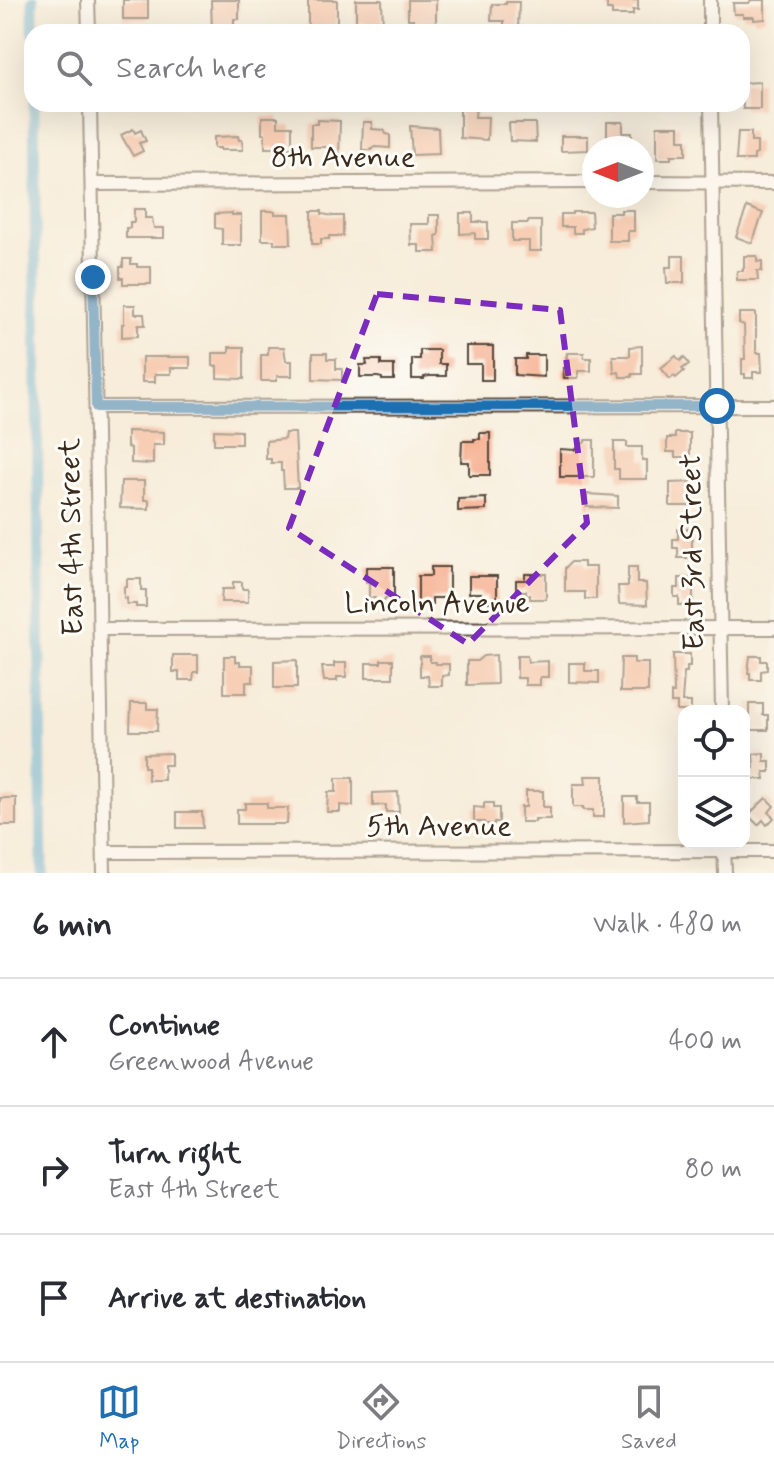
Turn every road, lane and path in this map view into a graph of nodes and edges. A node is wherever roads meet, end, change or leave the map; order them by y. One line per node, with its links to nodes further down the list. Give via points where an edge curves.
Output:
1 (88, 0): 3 (street)
2 (710, 0): 4 (street)
3 (89, 24)
4 (710, 24)
5 (90, 112): 11 (street, East 4th Street)
6 (711, 112): 9 (street, East 3rd Street)
7 (582, 182): 11 (street, 8th Avenue)
8 (654, 182): 9 (street)
9 (713, 182): 10 (street); 12 (street, East 3rd Street)
10 (774, 183)
11 (92, 184): 14 (street, East 4th Street)
12 (717, 406): 13 (street); 14 (street); 17 (street, East 3rd Street)
13 (774, 406)
14 (96, 407): 16 (street, East 4th Street)
15 (774, 628): 17 (street, Lincoln Avenue)
16 (100, 629): 17 (street, Lincoln Avenue); 23 (street, East 4th Street)
17 (721, 629): 18 (street, East 3rd Street)
18 (722, 705)
19 (678, 848): 23 (street, 5th Avenue)
20 (724, 849): 25 (street)
21 (741, 849): 22 (street, 5th Avenue)
22 (774, 851)
23 (104, 852): 24 (street, East 4th Street)
24 (104, 873)
25 (725, 873)

